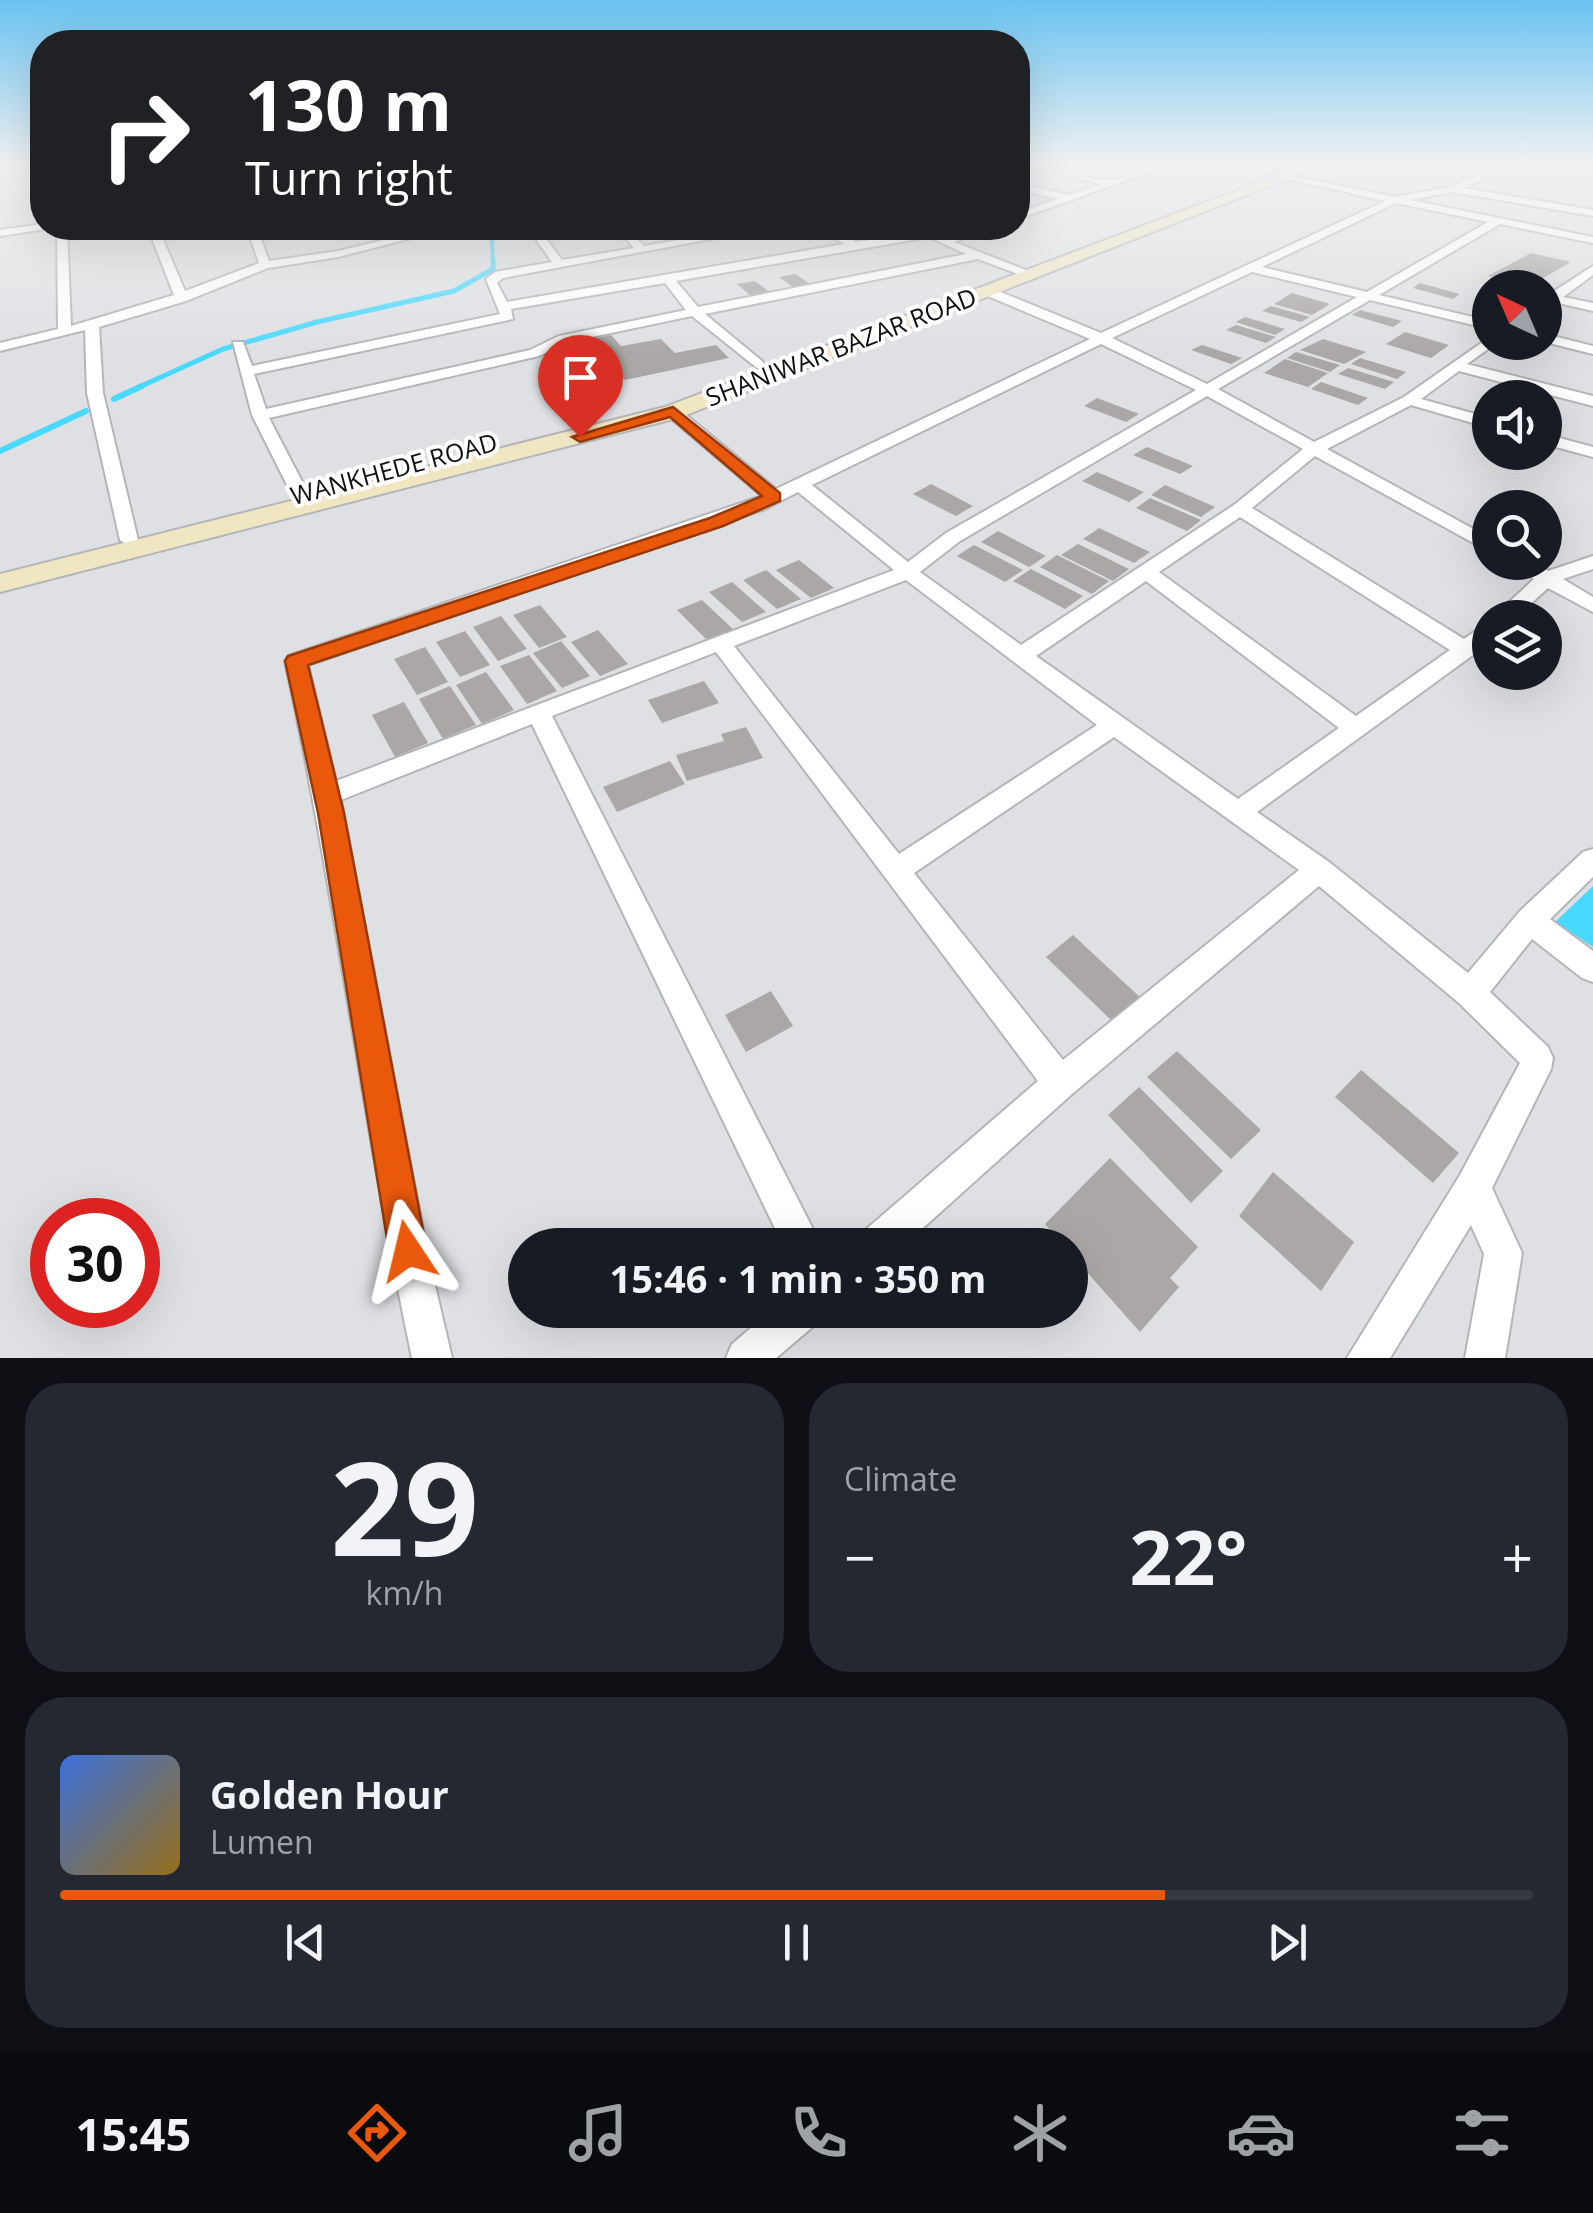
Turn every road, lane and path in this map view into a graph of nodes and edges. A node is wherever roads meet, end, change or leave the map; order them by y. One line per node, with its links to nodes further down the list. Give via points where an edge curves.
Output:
1 (1136, 226): 26 (main road, SHANIWAR BAZAR ROAD)
2 (1338, 226): 25 (street)
3 (1488, 226): 31 (street)
4 (1520, 226): 18 (street)
5 (30, 229): 6 (street)
6 (0, 233)
7 (62, 240): 39 (street)
8 (158, 240): 32 (street)
9 (256, 240): 24 (street)
10 (375, 240): 24 (street)
11 (542, 240): 23 (street)
12 (632, 240): 21 (street)
13 (697, 240): 21 (street)
14 (843, 240): 20 (street)
15 (880, 240): 20 (street)
16 (940, 240): 19 (street)
17 (949, 240): 19 (street)
18 (1593, 240)
19 (943, 242): 22 (street)
20 (853, 246): 28 (street)
21 (641, 250): 23 (street)
22 (976, 256): 26 (street); 36 (street)
23 (559, 264): 34 (street, via 492,278)
24 (265, 265): 32 (street)
25 (1250, 268): 31 (street); 40 (street)
26 (1021, 271): 29 (main road, SHANIWAR BAZAR ROAD); 46 (main road, WANKHEDE ROAD)
27 (1593, 271): 30 (street)
28 (668, 280): 34 (street); 36 (street)
29 (987, 291): 40 (street); 52 (main road, SHANIWAR BAZAR ROAD)
30 (1562, 291)
31 (1366, 294): 37 (street); 49 (street)
32 (182, 298): 38 (street)
33 (1562, 302): 35 (street)
34 (503, 307): 48 (street, via 508,316)
35 (1593, 307)
36 (695, 312): 46 (street); 53 (street)
37 (1472, 320)
38 (92, 328): 39 (street); 63 (street, via 96,393)
39 (65, 334): 43 (street)
40 (1100, 338): 49 (street); 58 (street)
41 (1562, 342): 44 (street)
42 (238, 345): 48 (street)
43 (0, 348)
44 (1593, 350)
45 (1472, 355): 47 (street)
46 (757, 364): 59 (main road, WANKHEDE ROAD)
47 (1458, 366): 50 (street); 51 (street)
48 (247, 371): 53 (street)
49 (1206, 390): 56 (street); 66 (street, via 953,537)
50 (1409, 400): 54 (street); 56 (street)
51 (1593, 401)
52 (673, 412): 60 (street); 71 (main road, SHANIWAR BAZAR ROAD)
53 (260, 415): 59 (street)
54 (1472, 418)
55 (1562, 444): 57 (street)
56 (1314, 449): 61 (street); 62 (street)
57 (1593, 452)
58 (800, 484): 60 (street); 66 (street)
59 (300, 495): 63 (main road, WANKHEDE ROAD)
60 (774, 497): 81 (street, via 296,661)
61 (1240, 509): 67 (street); 76 (street)
62 (1472, 536)
63 (129, 540): 65 (main road, WANKHEDE ROAD)
64 (1593, 562): 68 (street)
65 (0, 568)
66 (908, 572): 74 (street); 77 (street)
67 (1146, 572): 77 (street); 80 (street)
68 (1562, 573)
69 (1546, 580): 72 (street)
70 (1551, 580): 73 (street)
71 (0, 583)
72 (1523, 600)
73 (1593, 606)
74 (720, 643): 78 (street); 84 (street)
75 (1472, 643): 76 (street)
76 (1464, 650): 80 (street)
77 (1022, 655): 79 (street)
78 (538, 712): 81 (street); 91 (street)
79 (1114, 725): 82 (street); 84 (street)
80 (1356, 728): 82 (street)
81 (325, 796): 94 (street)
82 (1240, 811): 85 (street)
83 (1593, 860): 86 (street)
84 (897, 870): 89 (street)
85 (1318, 870): 88 (street); 89 (street)
86 (1530, 920): 87 (street); 88 (street)
87 (1593, 970)
88 (1470, 993): 90 (street, via 1537,1058)
89 (1060, 1082): 92 (street)
90 (1473, 1188): 96 (street); 97 (street, via 1503,1253)
91 (794, 1228)
92 (895, 1228)
93 (781, 1328): 95 (street)
94 (432, 1358)
95 (746, 1358)
96 (1367, 1358)
97 (1485, 1358)

